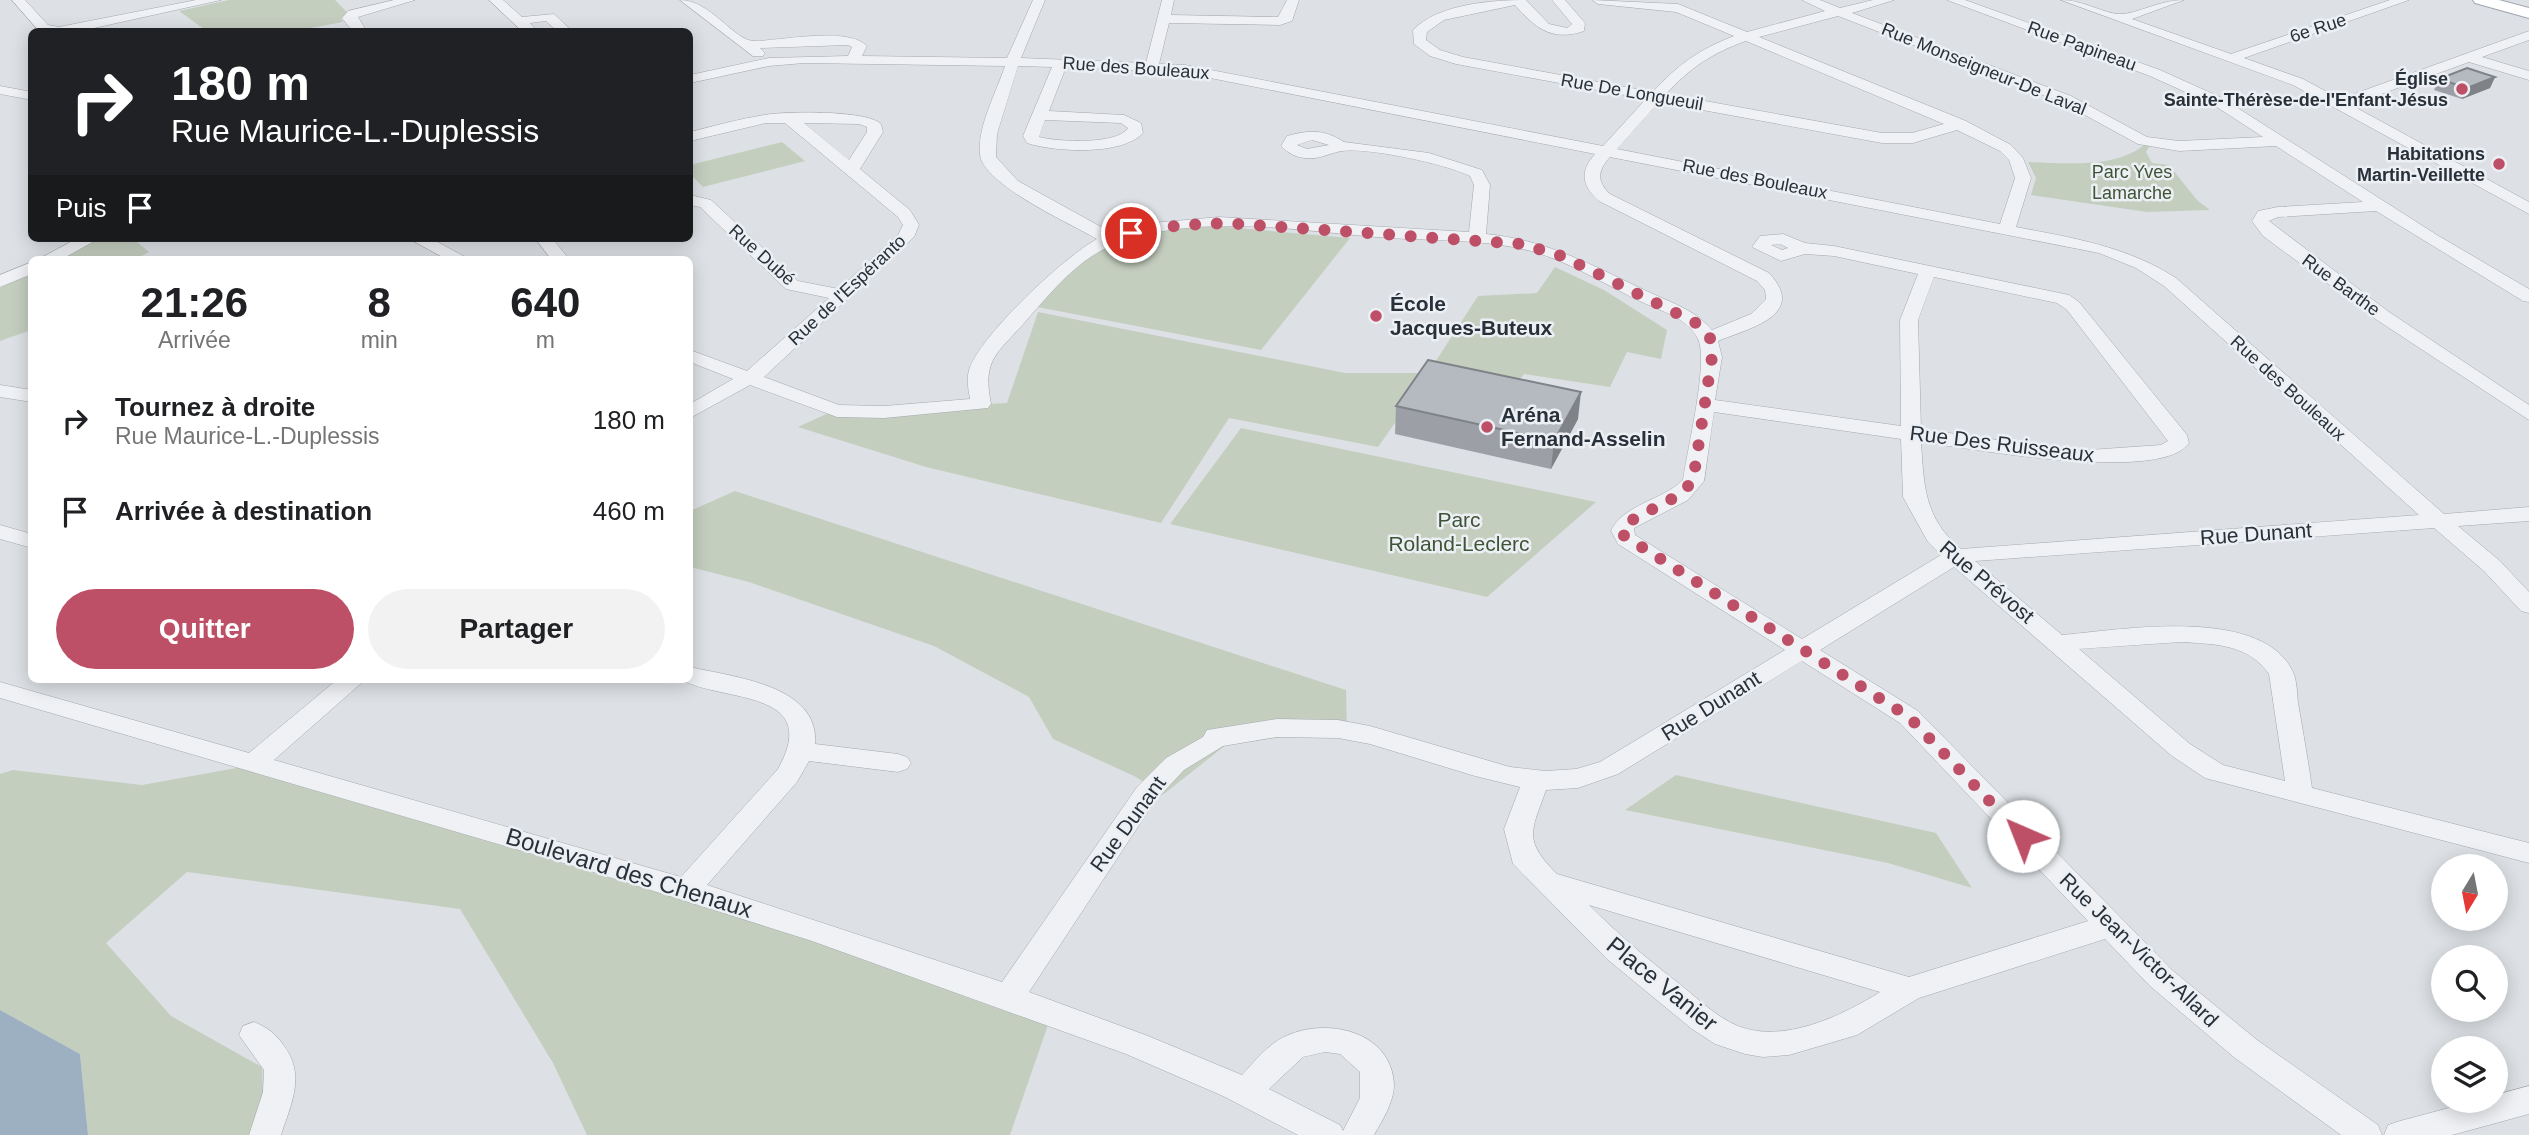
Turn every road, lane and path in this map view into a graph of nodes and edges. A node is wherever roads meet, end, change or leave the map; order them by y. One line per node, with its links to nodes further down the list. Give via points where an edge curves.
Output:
1 (17, 0): 20 (street); 27 (street)
2 (215, 0): 28 (street)
3 (409, 0): 29 (street, via 353,14 349,18)
4 (495, 0): 26 (street)
5 (687, 0): 34 (street)
6 (1039, 0): 39 (street)
7 (1168, 0): 25 (street)
8 (1293, 0): 25 (street, via 1287,18 1280,21)
9 (1519, 0): 10 (street, Rue De Longueuil, via 1541,28 1565,32 1579,28); 47 (street, Rue De Longueuil, via 1435,19 1420,30 1419,41 1452,59)
10 (1558, 0)
11 (1598, 0): 33 (street, via 1669,6)
12 (1808, 0): 22 (street, Rue Monseigneur-De Laval)
13 (1888, 0): 22 (street)
14 (1953, 0): 53 (street, Rue Papineau, via 2174,80)
15 (2067, 0): 24 (street)
16 (2178, 0): 24 (street)
17 (2403, 0): 35 (street, 6e Rue)
18 (2481, 0): 23 (main road)
19 (2509, 0): 21 (main road)
20 (1, 3)
21 (2529, 6)
22 (1841, 13): 33 (street); 53 (street, Rue Monseigneur-De Laval, via 2066,99 2143,141 2179,146)
23 (2529, 13)
24 (2120, 18): 35 (street)
25 (1164, 19): 41 (street)
26 (518, 21): 30 (street); 31 (street, via 549,17)
27 (44, 28)
28 (83, 28)
29 (358, 28)
30 (526, 28)
31 (562, 28)
32 (2529, 35): 36 (street)
33 (1749, 37): 47 (street, via 1696,57); 51 (street)
34 (747, 46): 37 (street, via 850,41 860,46); 38 (street)
35 (2234, 57): 48 (street)
36 (2468, 57): 42 (street); 48 (street)
37 (853, 60): 38 (street, Rue des Bouleaux); 39 (street, Rue des Bouleaux)
38 (769, 62): 43 (street, Rue des Bouleaux)
39 (1014, 62): 40 (street, Rue des Bouleaux); 62 (street, via 988,138 991,164 1013,184)
40 (1061, 63): 41 (street, Rue des Bouleaux); 49 (street)
41 (1152, 65): 55 (street, Rue des Bouleaux, via 1237,77)
42 (2529, 76)
43 (693, 78)
44 (28, 86): 45 (street)
45 (3, 91): 46 (street)
46 (28, 95)
47 (1656, 96): 51 (street, Rue De Longueuil, via 1892,139 1919,137); 55 (street)
48 (2341, 104): 59 (street)
49 (1039, 115): 49 (street, via 1031,136 1042,144 1118,141 1130,138 1137,128 1119,118)
50 (789, 118): 52 (street, via 758,120); 56 (street, Rue de l'Espéranto); 56 (street, via 873,122 875,132)
51 (1962, 124): 60 (street, via 2002,145 2023,171 2023,191)
52 (693, 135)
53 (2282, 141): 58 (street, Rue Papineau)
54 (1340, 146): 61 (street, via 1384,150 1476,173 1482,185)
55 (1606, 150): 60 (street, Rue des Bouleaux); 75 (street, via 1595,161 1590,176 1602,196 1763,277 1774,289 1773,304 1764,314)
56 (851, 170): 73 (street, Rue de l'Espéranto, via 904,214 911,229)
57 (693, 201): 73 (street, Rue Dubé, via 705,203 792,285)
58 (2379, 206): 74 (street, Rue Papineau); 82 (street, Rue Barthe, via 2278,212 2264,215 2260,221 2383,316)
59 (2529, 209)
60 (2007, 229): 85 (street, Rue des Bouleaux, via 2103,249 2154,271)
61 (1477, 239): 62 (street, via 1212,223); 75 (street, via 1521,244 1562,256 1688,317)
62 (1111, 240): 77 (street, via 1069,262 985,358 977,378 981,404 837,411)
63 (84, 242): 67 (street)
64 (424, 242): 68 (street)
65 (546, 242): 69 (street)
66 (1801, 248): 71 (street, Rue Des Ruisseaux)
67 (54, 256)
68 (454, 256)
69 (558, 256)
70 (28, 269): 72 (street)
71 (1928, 270): 83 (street, Rue Prévost, via 1909,320); 83 (street, Rue Des Ruisseaux, via 2067,301 2179,443 2166,452 2082,457)
72 (0, 282)
73 (841, 295): 77 (street, Rue de l'Espéranto)
74 (2529, 297)
75 (1710, 338): 80 (street)
76 (693, 357): 77 (street)
77 (748, 379): 81 (street, Rue de l'Espéranto)
78 (0, 391): 79 (street)
79 (28, 395)
80 (1705, 405): 83 (street, Rue Des Ruisseaux); 91 (street, Rue Jean-Victor-Allard, via 1689,486 1629,521 1622,531 1630,542)
81 (693, 410)
82 (2529, 414)
83 (1911, 434): 88 (street, Rue Prévost, via 1918,508 1936,538)
84 (2529, 514): 85 (street, Rue Dunant)
85 (2438, 520): 88 (street, Rue Dunant); 89 (street, Rue des Bouleaux, via 2505,578)
86 (0, 532): 87 (street)
87 (28, 540)
88 (1956, 556): 90 (street, Rue Prévost); 91 (street, Rue Dunant)
89 (2529, 606)
90 (2059, 643): 99 (street, Rue Prévost, via 2193,760 2227,777); 99 (street, via 2214,635 2259,647 2281,673)
91 (1805, 649): 98 (street, Rue Dunant, via 1599,774 1576,780); 103 (street, Rue Jean-Victor-Allard, via 1916,723)
92 (693, 676): 95 (street, via 781,702 803,723)
93 (349, 683): 96 (street)
94 (0, 690): 96 (street, Boulevard des Chenaux)
95 (803, 751): 97 (street); 102 (street, via 788,775)
96 (253, 764): 102 (street, Boulevard des Chenaux)
97 (898, 764)
98 (1536, 780): 101 (street, Place Vanier, via 1518,840 1523,857); 105 (street, Rue Dunant, via 1342,730 1286,727 1226,739 1216,736 1212,743 1175,764 1146,794)
99 (2300, 795): 100 (street, Rue Prévost)
100 (2529, 853)
101 (1549, 882): 104 (street, Place Vanier); 104 (street, Place Vanier, via 1628,960 1703,1020 1745,1041 1790,1042 1857,1022)
102 (687, 889): 105 (street, Boulevard des Chenaux)
103 (2109, 926): 104 (street, Place Vanier); 112 (street, Rue Jean-Victor-Allard, via 2217,1026)
104 (1909, 989)
105 (1008, 998): 107 (street, Boulevard des Chenaux)
106 (254, 1035): 109 (street, via 280,1063 279,1089)
107 (1247, 1091): 110 (street, Boulevard des Chenaux); 111 (street, via 1301,1043 1322,1038 1349,1044 1370,1060 1378,1083)
108 (2529, 1100): 113 (street)
109 (265, 1135)
110 (1328, 1135)
111 (1357, 1135)
112 (2366, 1135)
113 (2400, 1135)

